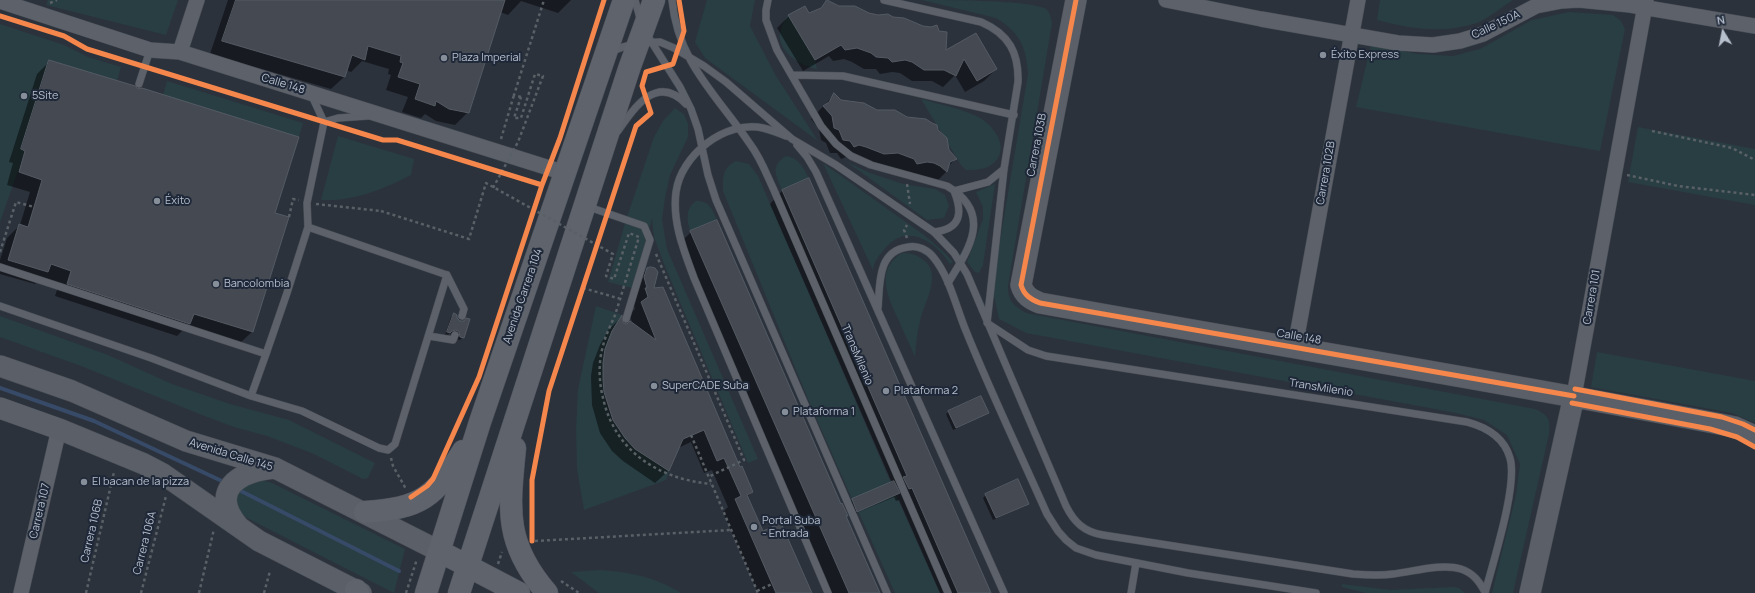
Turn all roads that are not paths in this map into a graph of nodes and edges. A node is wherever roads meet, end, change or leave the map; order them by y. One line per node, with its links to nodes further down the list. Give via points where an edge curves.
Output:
1 (197, 0): 17 (street)
2 (624, 0): 19 (main road, Avenida Carrera 104)
3 (635, 0): 15 (lane)
4 (654, 0): 15 (main road)
5 (672, 0): 18 (lane, TransMilenio, via 676,27)
6 (768, 0): 20 (lane, via 766,20 777,50)
7 (884, 0): 24 (lane, TransMilenio, via 982,22 993,27 1011,46 1016,56 1019,69)
8 (1076, 0): 41 (street, Carrera 103B, via 1022,276 1021,285)
9 (1166, 0): 14 (street, Calle 150A)
10 (1358, 0): 14 (street, Carrera 102B)
11 (0, 1): 16 (street, Calle 148)
12 (1645, 3): 13 (street, Calle 150A); 14 (street, Calle 150A, via 1579,0 1547,3 1536,6 1483,34 1433,45); 53 (street, Carrera 101)
13 (1755, 26)
14 (1352, 34): 49 (street, Carrera 102B)
15 (645, 38): 18 (lane, TransMilenio, via 665,43); 19 (lane, via 615,50); 23 (lane, via 680,88); 30 (main road)
16 (150, 50): 17 (street, Calle 148); 21 (lane)
17 (180, 52): 22 (street, Calle 148)
18 (686, 54): 27 (lane, TransMilenio); 28 (lane, TransMilenio, via 726,82)
19 (605, 58): 32 (main road, Avenida Carrera 104)
20 (792, 75): 24 (lane, via 843,76); 33 (lane, via 827,134 851,156 871,165 937,183)
21 (139, 84)
22 (310, 92): 25 (street, Calle 148); 26 (lane)
23 (691, 109): 29 (lane); 30 (lane, via 671,93 652,94 635,108)
24 (1014, 115): 31 (lane, TransMilenio)
25 (381, 116): 26 (lane, via 356,116); 32 (street, Calle 148)
26 (324, 122): 35 (lane, via 307,203)
27 (739, 128): 28 (lane, TransMilenio, via 762,128); 29 (lane, TransMilenio, via 713,139); 74 (lane, TransMilenio, via 752,145 772,188)
28 (792, 139): 36 (lane, TransMilenio, via 836,165); 43 (lane, TransMilenio, via 816,172)
29 (703, 147): 72 (lane, TransMilenio, via 686,166 676,192 676,209 683,250); 73 (lane, via 708,175 721,212)
30 (604, 151): 34 (main road)
31 (1004, 170): 33 (lane, via 988,182); 46 (lane, TransMilenio)
32 (565, 173): 56 (main road, Avenida Carrera 104)
33 (954, 191): 36 (lane, via 960,209 956,221 944,231); 37 (lane, via 970,207 974,217 972,237)
34 (585, 206): 45 (lane, via 644,226 650,240); 54 (main road)
35 (308, 227): 39 (lane); 50 (lane)
36 (934, 232): 37 (lane, TransMilenio)
37 (960, 263): 40 (lane); 46 (lane, TransMilenio)
38 (0, 267): 50 (lane)
39 (447, 276): 44 (lane, via 464,309); 48 (lane)
40 (948, 283): 43 (lane, TransMilenio, via 930,253 916,247 900,248 884,261); 63 (lane, TransMilenio, via 966,331 1052,524 1066,540 1085,552)
41 (1024, 293): 49 (street, Calle 148, via 1031,300 1040,303)
42 (0, 306): 52 (lane, via 151,358)
43 (878, 310): 75 (lane, TransMilenio)
44 (462, 316)
45 (626, 319)
46 (987, 323): 66 (lane, TransMilenio, via 1071,517 1085,530 1103,535 1372,576 1451,568 1469,573); 66 (lane, TransMilenio, via 1028,350 1046,356 1480,425 1500,439 1510,457 1512,468 1503,521)
47 (455, 335): 48 (lane, via 454,340)
48 (429, 336): 52 (lane, via 395,444 388,450 302,410)
49 (1295, 347): 53 (street, Calle 148)
50 (266, 354): 52 (lane)
51 (0, 366): 59 (street, Avenida Calle 145, via 72,391 186,441)
52 (251, 396)
53 (1574, 396): 58 (street, Calle 148, via 1735,427); 78 (street, Carrera 101)
54 (519, 405): 64 (main road); 71 (main road, via 510,497 511,519 517,546 524,561)
55 (0, 408): 57 (street)
56 (480, 422): 60 (main road, via 448,474 436,488 416,503 403,508); 62 (main road, Avenida Carrera 104)
57 (59, 429): 61 (street, via 163,474); 67 (street, Carrera 107)
58 (1755, 436)
59 (275, 468): 60 (street, Avenida Calle 145); 61 (street, via 256,470 231,487 226,502 228,511)
60 (365, 512): 62 (street, Avenida Calle 145)
61 (242, 530): 65 (street, via 275,550)
62 (439, 551): 64 (main road, Avenida Calle 145); 68 (main road, Avenida Carrera 104)
63 (1136, 563): 76 (lane); 77 (lane, TransMilenio)
64 (468, 566): 69 (main road); 70 (main road, Avenida Calle 145)
65 (359, 592)
66 (1485, 592)
67 (21, 593)
68 (426, 593)
69 (459, 593)
70 (519, 593)
71 (547, 593)
72 (828, 593)
73 (887, 593)
74 (948, 593)
75 (1004, 593)
76 (1131, 593)
77 (1316, 593)
78 (1530, 593)

